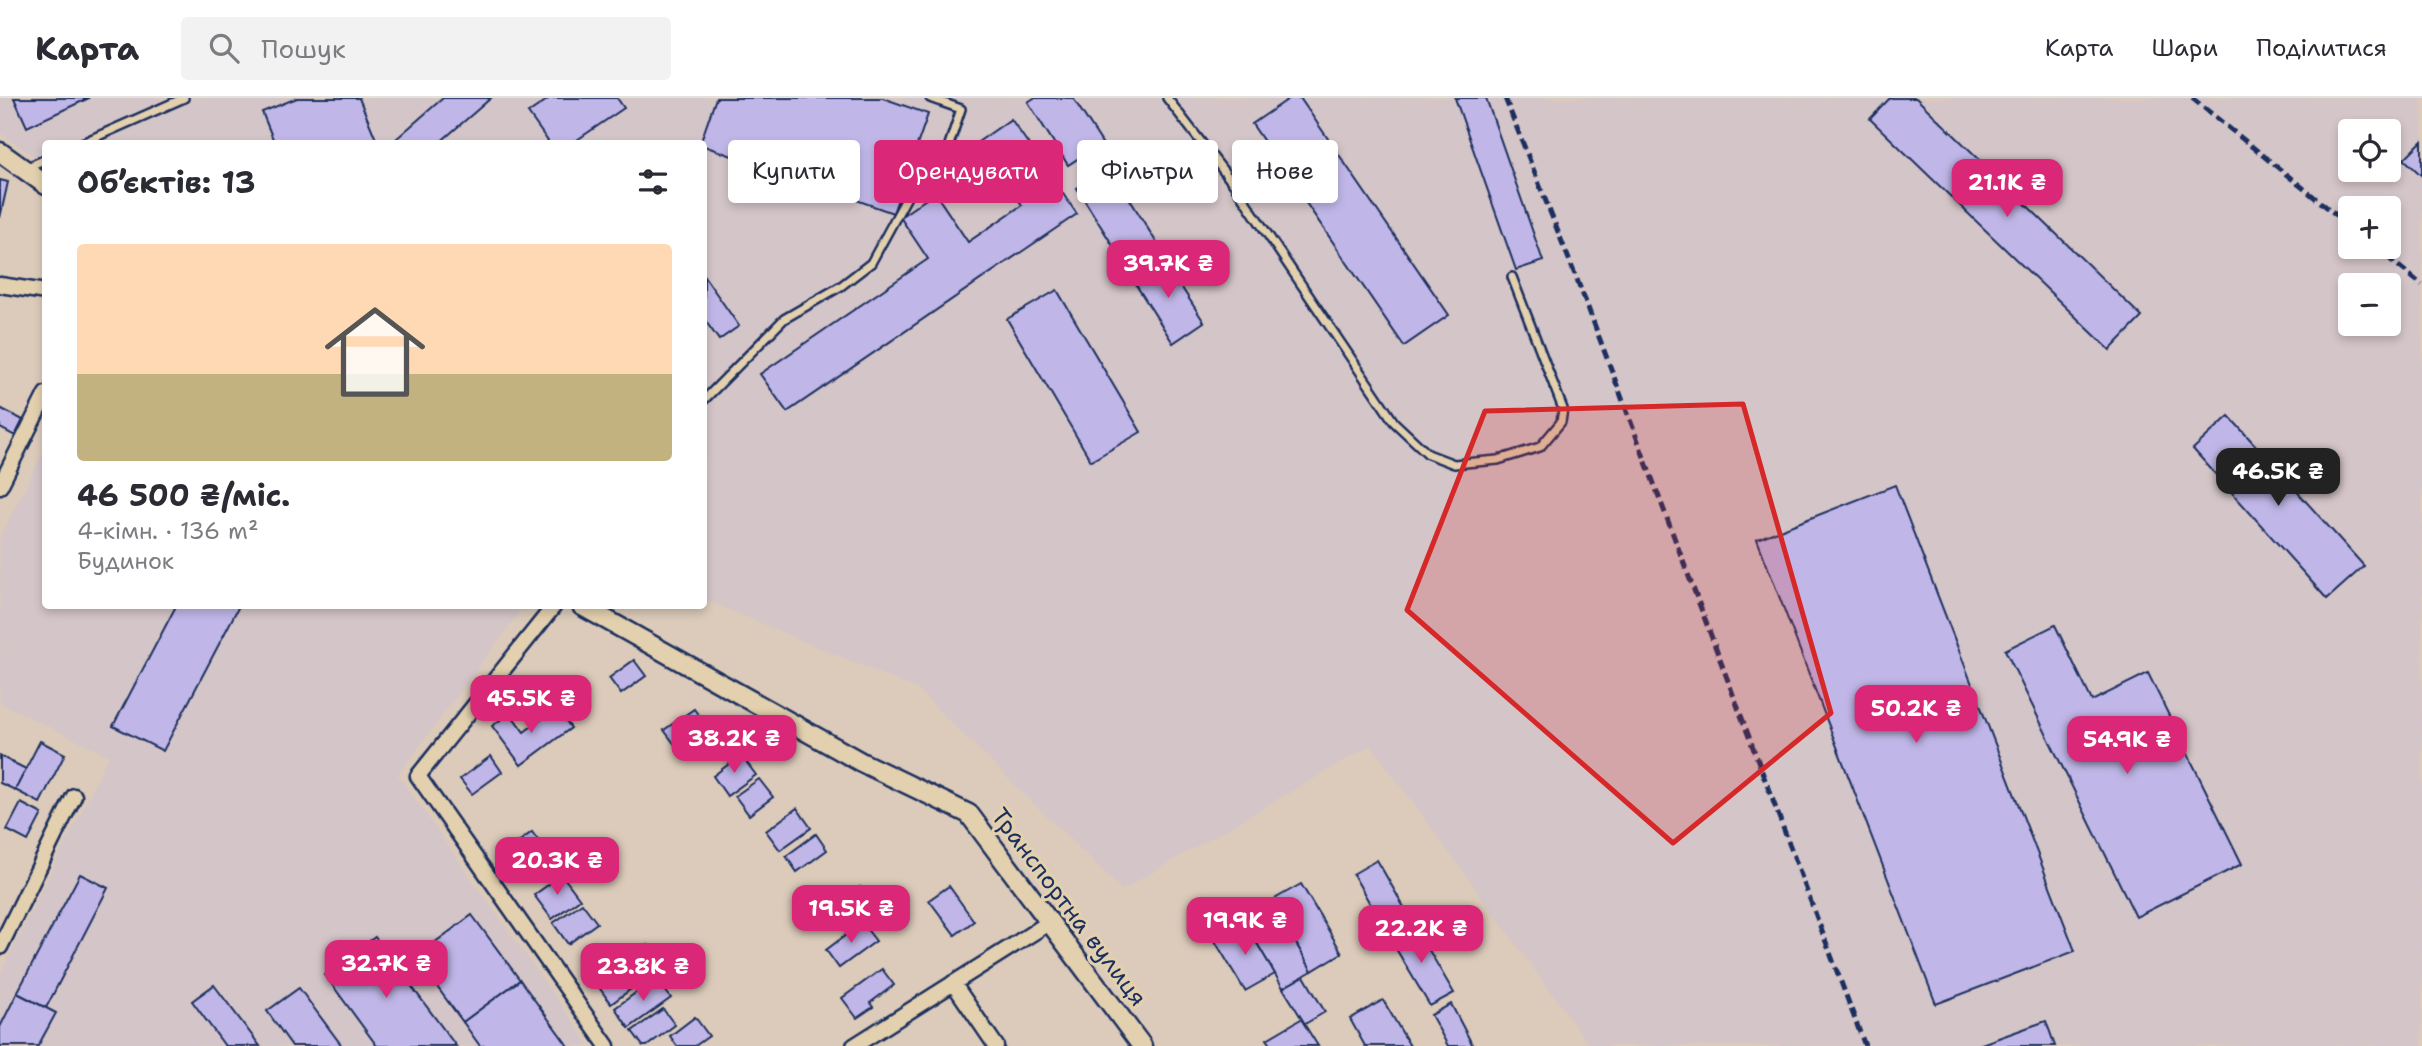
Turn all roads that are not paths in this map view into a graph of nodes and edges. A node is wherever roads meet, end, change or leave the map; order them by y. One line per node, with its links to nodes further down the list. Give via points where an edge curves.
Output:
1 (184, 98): 4 (lane)
2 (930, 98): 12 (lane, via 961,109 939,175 914,184 871,263 785,319)
3 (1167, 98): 9 (lane, via 1235,186 1394,422 1428,454 1454,464 1498,460 1540,447 1561,422 1563,409)
4 (89, 140)
5 (0, 152): 7 (street)
6 (42, 161): 7 (lane)
7 (24, 168): 8 (street)
8 (42, 182)
9 (1512, 276)
10 (0, 285): 11 (street)
11 (42, 291)
12 (707, 397)
13 (42, 402): 14 (street)
14 (0, 486)
15 (552, 609): 21 (street, via 418,776)
16 (587, 609): 18 (street, Транспортна вулиця, via 862,762 969,814)
17 (74, 796): 19 (street)
18 (1049, 922): 20 (street); 24 (street, Транспортна вулиця)
19 (0, 947)
20 (953, 983): 22 (street); 23 (street)
21 (607, 1046)
22 (854, 1046)
23 (996, 1046)
24 (1142, 1046)

